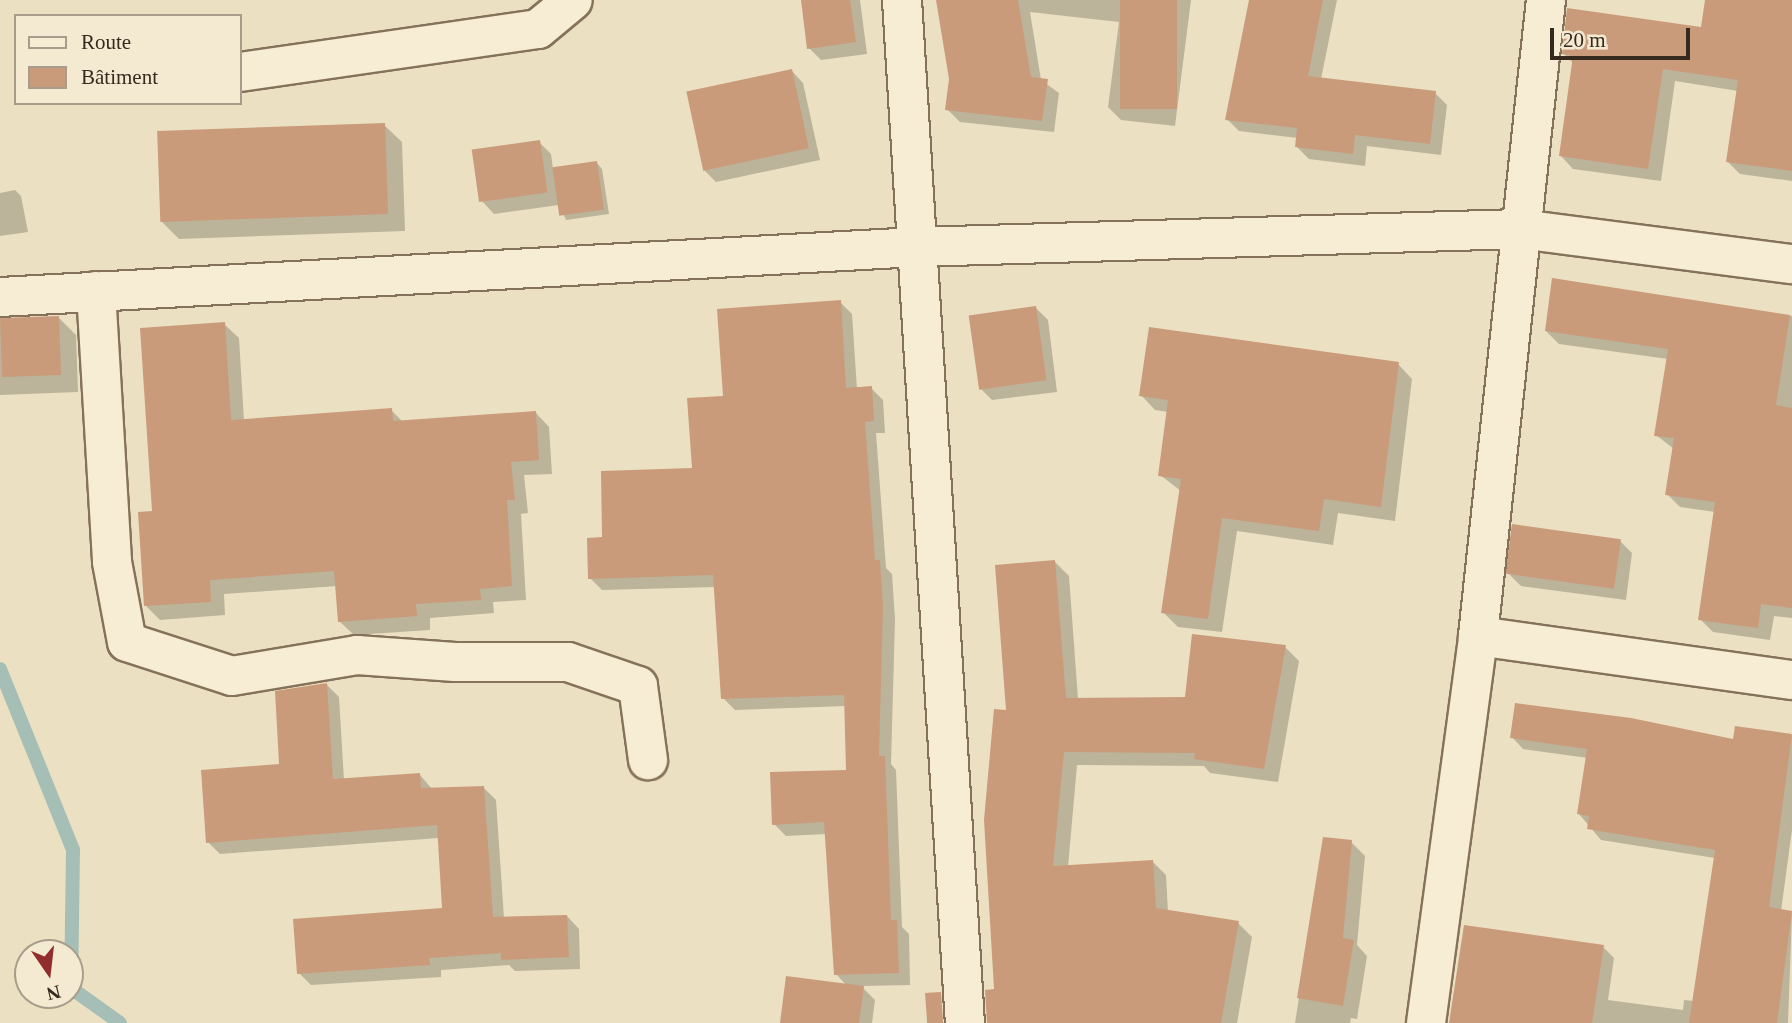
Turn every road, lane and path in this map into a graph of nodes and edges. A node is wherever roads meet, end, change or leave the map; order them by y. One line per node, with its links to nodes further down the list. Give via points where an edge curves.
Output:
1 (573, 0): 4 (street, via 538,29)
2 (902, 0): 6 (street)
3 (1546, 0): 5 (street)
4 (242, 72)
5 (1521, 229): 6 (street); 7 (street); 10 (street)
6 (917, 247): 8 (street); 13 (street)
7 (1792, 264)
8 (96, 291): 9 (street); 12 (street, via 112,562 127,642 232,676 357,655 455,662 568,662 638,686)
9 (0, 297)
10 (1478, 636): 11 (street); 14 (street)
11 (1792, 680)
12 (648, 760)
13 (965, 1023)
14 (1426, 1023)

